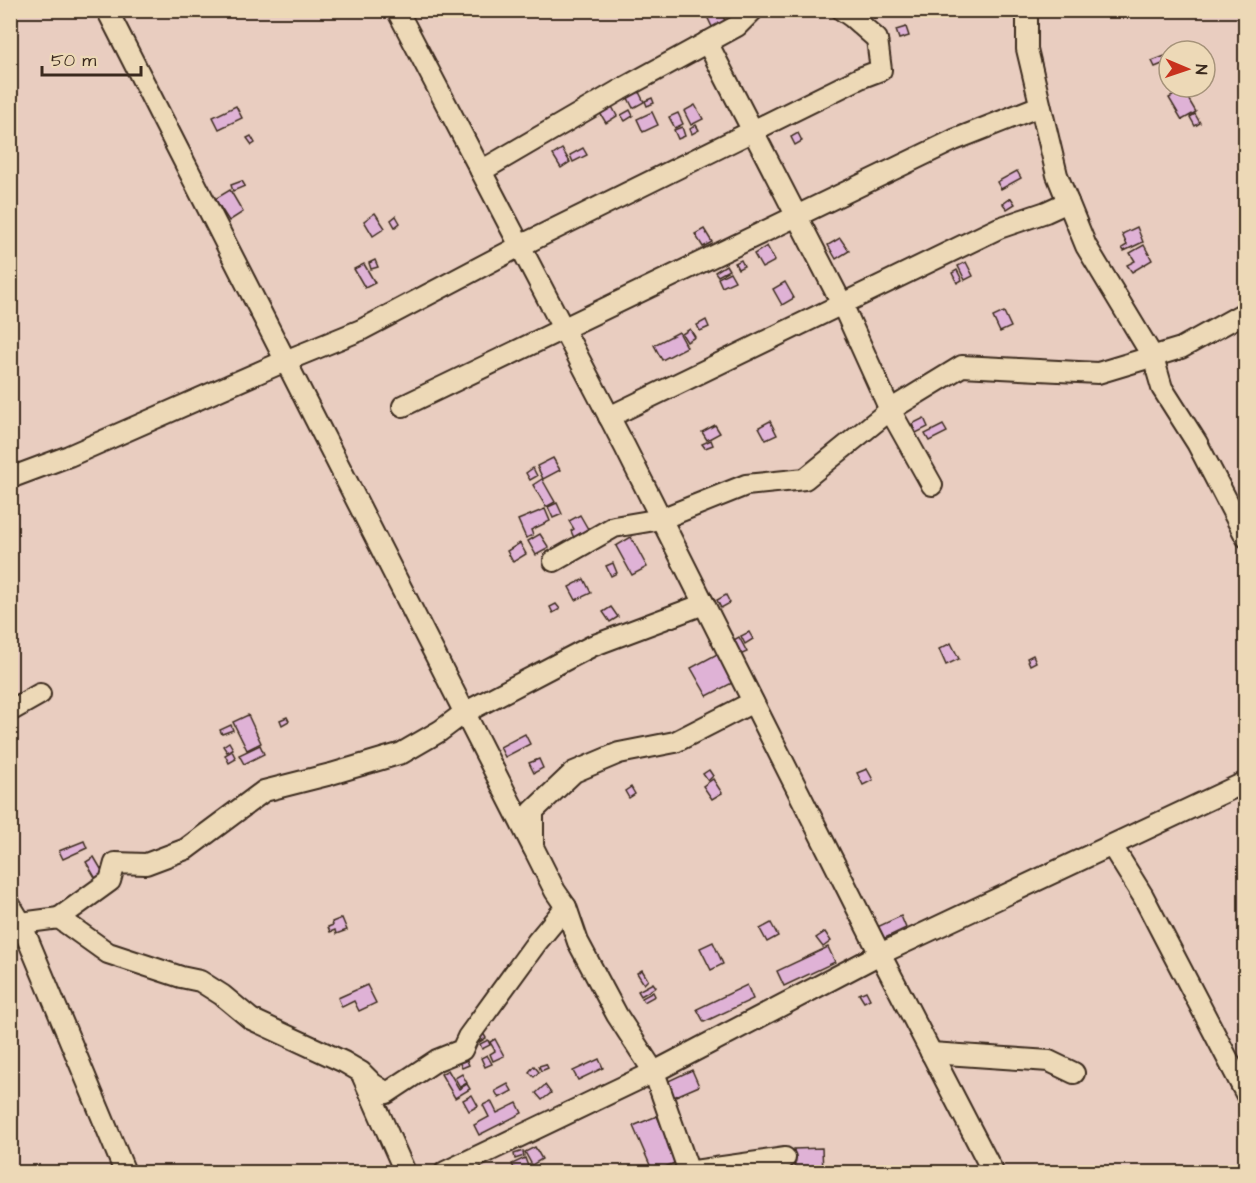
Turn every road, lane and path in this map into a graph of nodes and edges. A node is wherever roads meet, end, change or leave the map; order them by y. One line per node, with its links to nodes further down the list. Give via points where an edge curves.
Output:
1 (107, 10): 17 (street)
2 (397, 10): 9 (street)
3 (753, 10): 6 (street, via 738,26)
4 (842, 10): 8 (street, via 877,39 881,70)
5 (1027, 10): 7 (street, via 1027,50)
6 (708, 42): 8 (street); 9 (street)
7 (1040, 106): 10 (street); 11 (street, via 954,140)
8 (754, 130): 11 (street); 12 (street)
9 (481, 171): 12 (street)
10 (1068, 202): 13 (street, via 999,228); 16 (street, via 1086,246)
11 (797, 216): 13 (street); 15 (street)
12 (520, 246): 15 (street); 17 (street, via 361,330)
13 (842, 304): 19 (street); 20 (street)
14 (1245, 312): 16 (street, via 1181,348)
15 (563, 329): 18 (street); 20 (street)
16 (1153, 357): 19 (street, via 1098,373 962,366); 24 (street, via 1162,388 1197,443)
17 (285, 361): 21 (street, via 69,456); 30 (street)
18 (403, 406)
19 (890, 410): 22 (street); 23 (street, via 805,479 746,485)
20 (609, 417): 23 (street)
21 (10, 477)
22 (932, 485)
23 (661, 519): 25 (street, via 614,527); 26 (street)
24 (1245, 537)
25 (554, 561)
26 (704, 604): 28 (street); 30 (street, via 592,646)
27 (40, 694): 29 (street)
28 (753, 702): 33 (street, via 675,742 619,753 574,772 533,811); 38 (street)
29 (10, 711)
30 (464, 713): 33 (street); 36 (street, via 402,753 264,791 186,849 146,864 115,863 110,881)
31 (1245, 782): 32 (street)
32 (1112, 846): 38 (street); 43 (street, via 1143,896)
33 (533, 847): 35 (street)
34 (10, 904): 37 (street)
35 (566, 907): 40 (street, via 462,1050 437,1060 387,1093); 41 (street, via 578,942 617,1015)
36 (59, 918): 37 (street); 40 (street, via 108,953 200,981 251,1019)
37 (21, 923): 46 (street)
38 (880, 954): 39 (street); 41 (street)
39 (931, 1053): 42 (street, via 1048,1061); 49 (street)
40 (361, 1072): 47 (street)
41 (654, 1072): 45 (street); 48 (street)
42 (1074, 1073)
43 (1245, 1094)
44 (785, 1158): 45 (street)
45 (688, 1172)
46 (125, 1173)
47 (405, 1173)
48 (445, 1173)
49 (993, 1173)

